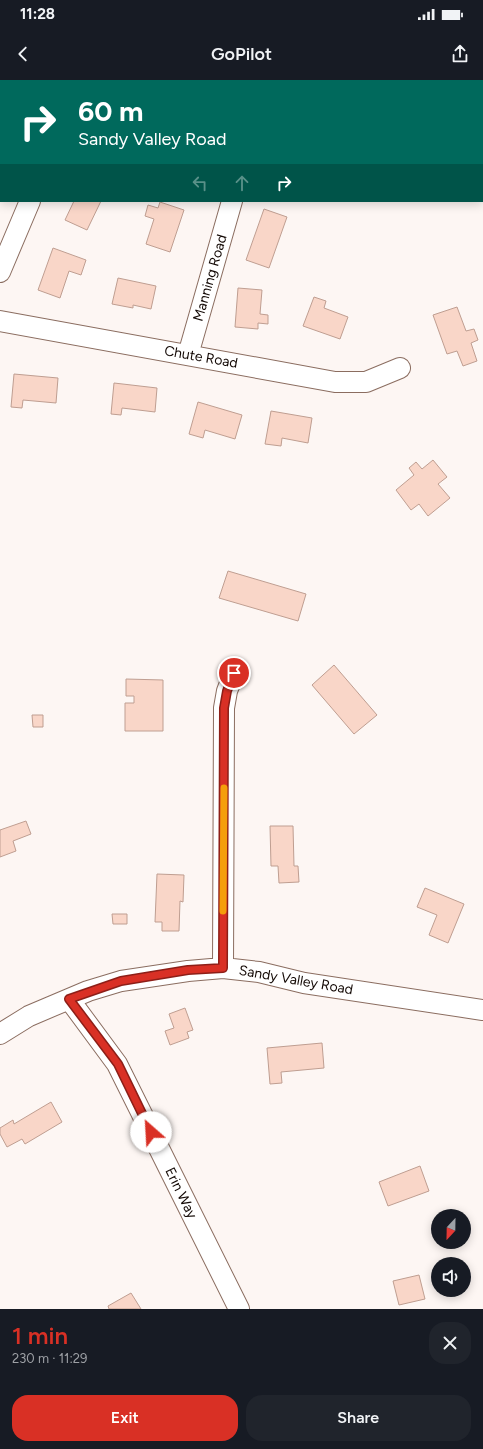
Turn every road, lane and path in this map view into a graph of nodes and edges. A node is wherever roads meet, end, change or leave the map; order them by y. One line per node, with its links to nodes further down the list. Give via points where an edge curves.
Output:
1 (30, 202): 3 (street)
2 (232, 202): 5 (street, Manning Road)
3 (0, 272)
4 (0, 322): 5 (street, Chute Road)
5 (188, 355): 6 (street, Chute Road, via 335,382 366,382)
6 (400, 368)
7 (234, 673): 8 (street, via 224,708)
8 (223, 968): 9 (street, Sandy Valley Road, via 188,970 121,981); 10 (street, Sandy Valley Road)
9 (69, 999): 11 (street, Sandy Valley Road, via 29,1016); 12 (street, Erin Way, via 118,1064)
10 (483, 1010)
11 (0, 1034)
12 (239, 1309)

